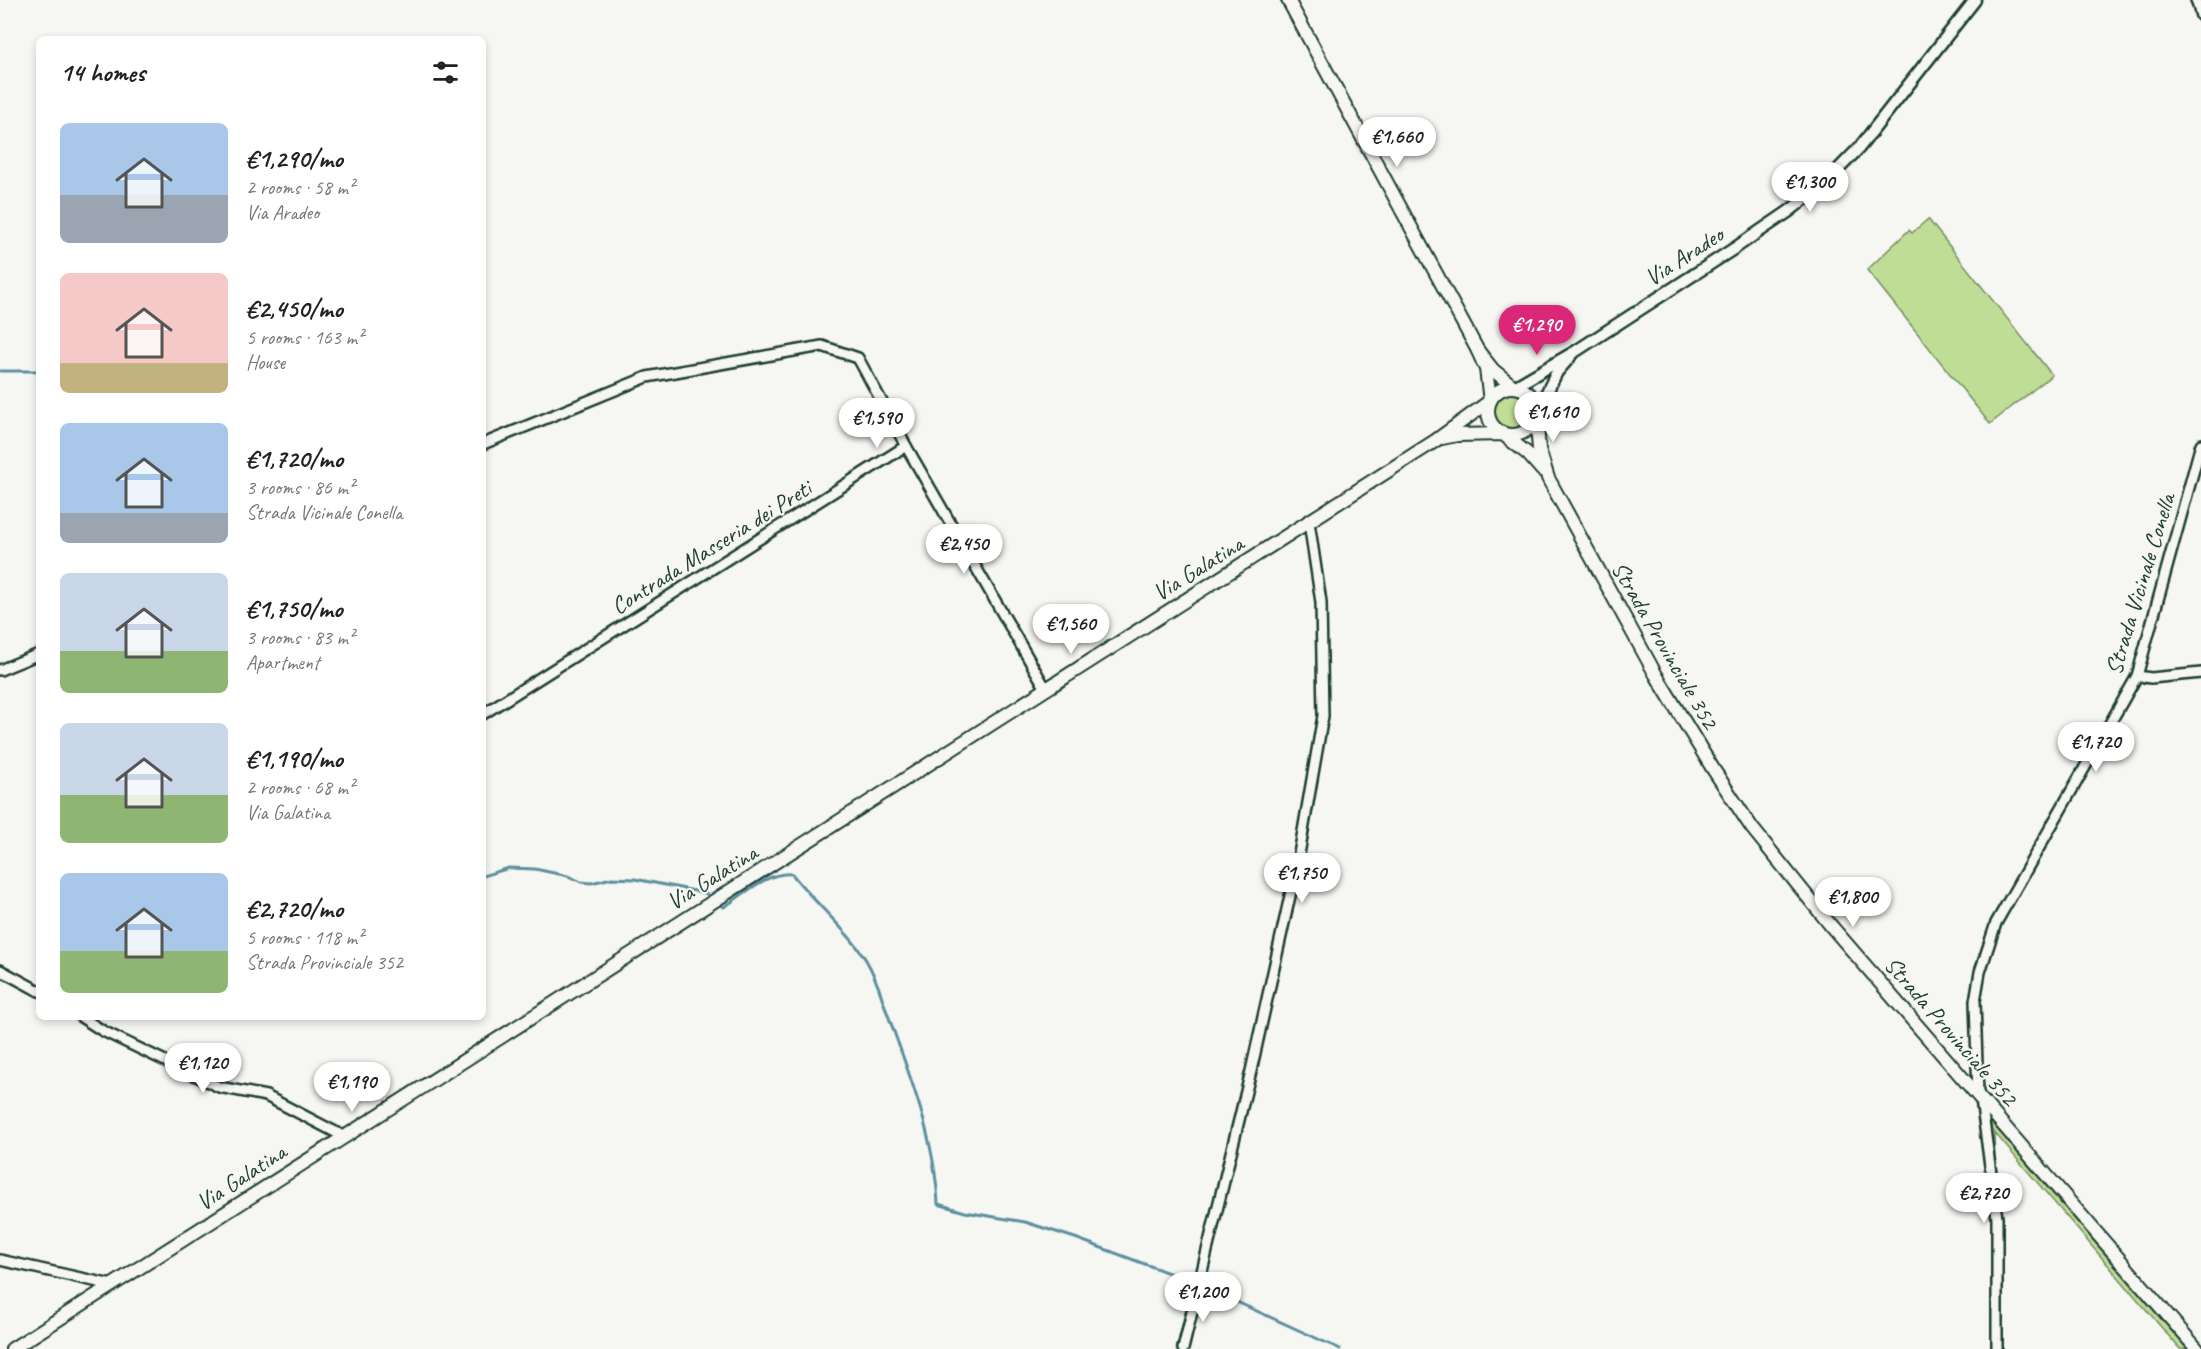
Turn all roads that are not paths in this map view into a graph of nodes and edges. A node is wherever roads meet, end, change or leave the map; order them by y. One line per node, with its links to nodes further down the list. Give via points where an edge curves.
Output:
1 (1288, 0): 5 (main road)
2 (1975, 0): 6 (street, Via Aradeo, via 1859,148 1825,183 1735,248)
3 (2196, 0): 4 (street)
4 (2201, 16)
5 (1478, 351): 7 (main road); 8 (main road, via 1486,369)
6 (1576, 351): 7 (street, Via Aradeo); 9 (street, Via Aradeo, via 1557,372)
7 (1514, 387): 8 (main road, via 1502,389); 9 (main road, via 1532,398)
8 (1490, 401): 10 (main road, via 1489,420); 11 (main road, Via Galatina)
9 (1536, 414): 10 (main road, via 1524,432); 15 (main road, Strada Provinciale 352, via 1539,449)
10 (1503, 434): 11 (main road, Via Galatina, via 1457,435); 15 (main road, Strada Provinciale 352, via 1528,454)
11 (1436, 441): 16 (main road, Via Galatina)
12 (486, 443): 14 (street, via 647,377 822,345 858,357)
13 (2201, 444): 20 (street, Strada Vicinale Conella)
14 (906, 446): 21 (street); 22 (street, Contrada Masseria dei Preti)
15 (1548, 478): 26 (main road, Strada Provinciale 352, via 1656,675 1752,828)
16 (1309, 522): 21 (main road, Via Galatina); 31 (street, via 1321,602 1323,716 1295,871)
17 (36, 655): 18 (street)
18 (0, 670)
19 (2201, 673): 20 (street)
20 (2137, 676): 26 (street, Strada Vicinale Conella, via 1996,923 1975,1001)
21 (1046, 689): 27 (main road, Via Galatina)
22 (486, 712)
23 (0, 970): 24 (street)
24 (36, 989)
25 (86, 1020): 27 (street, via 219,1086 266,1096)
26 (1980, 1097): 32 (street, Strada Vicinale Conella, via 1997,1218); 33 (main road, Strada Provinciale 352)
27 (343, 1136): 29 (main road, Via Galatina)
28 (0, 1260): 29 (street)
29 (112, 1285): 30 (main road, Via Galatina)
30 (12, 1349)
31 (1183, 1349)
32 (1997, 1349)
33 (2197, 1349)

